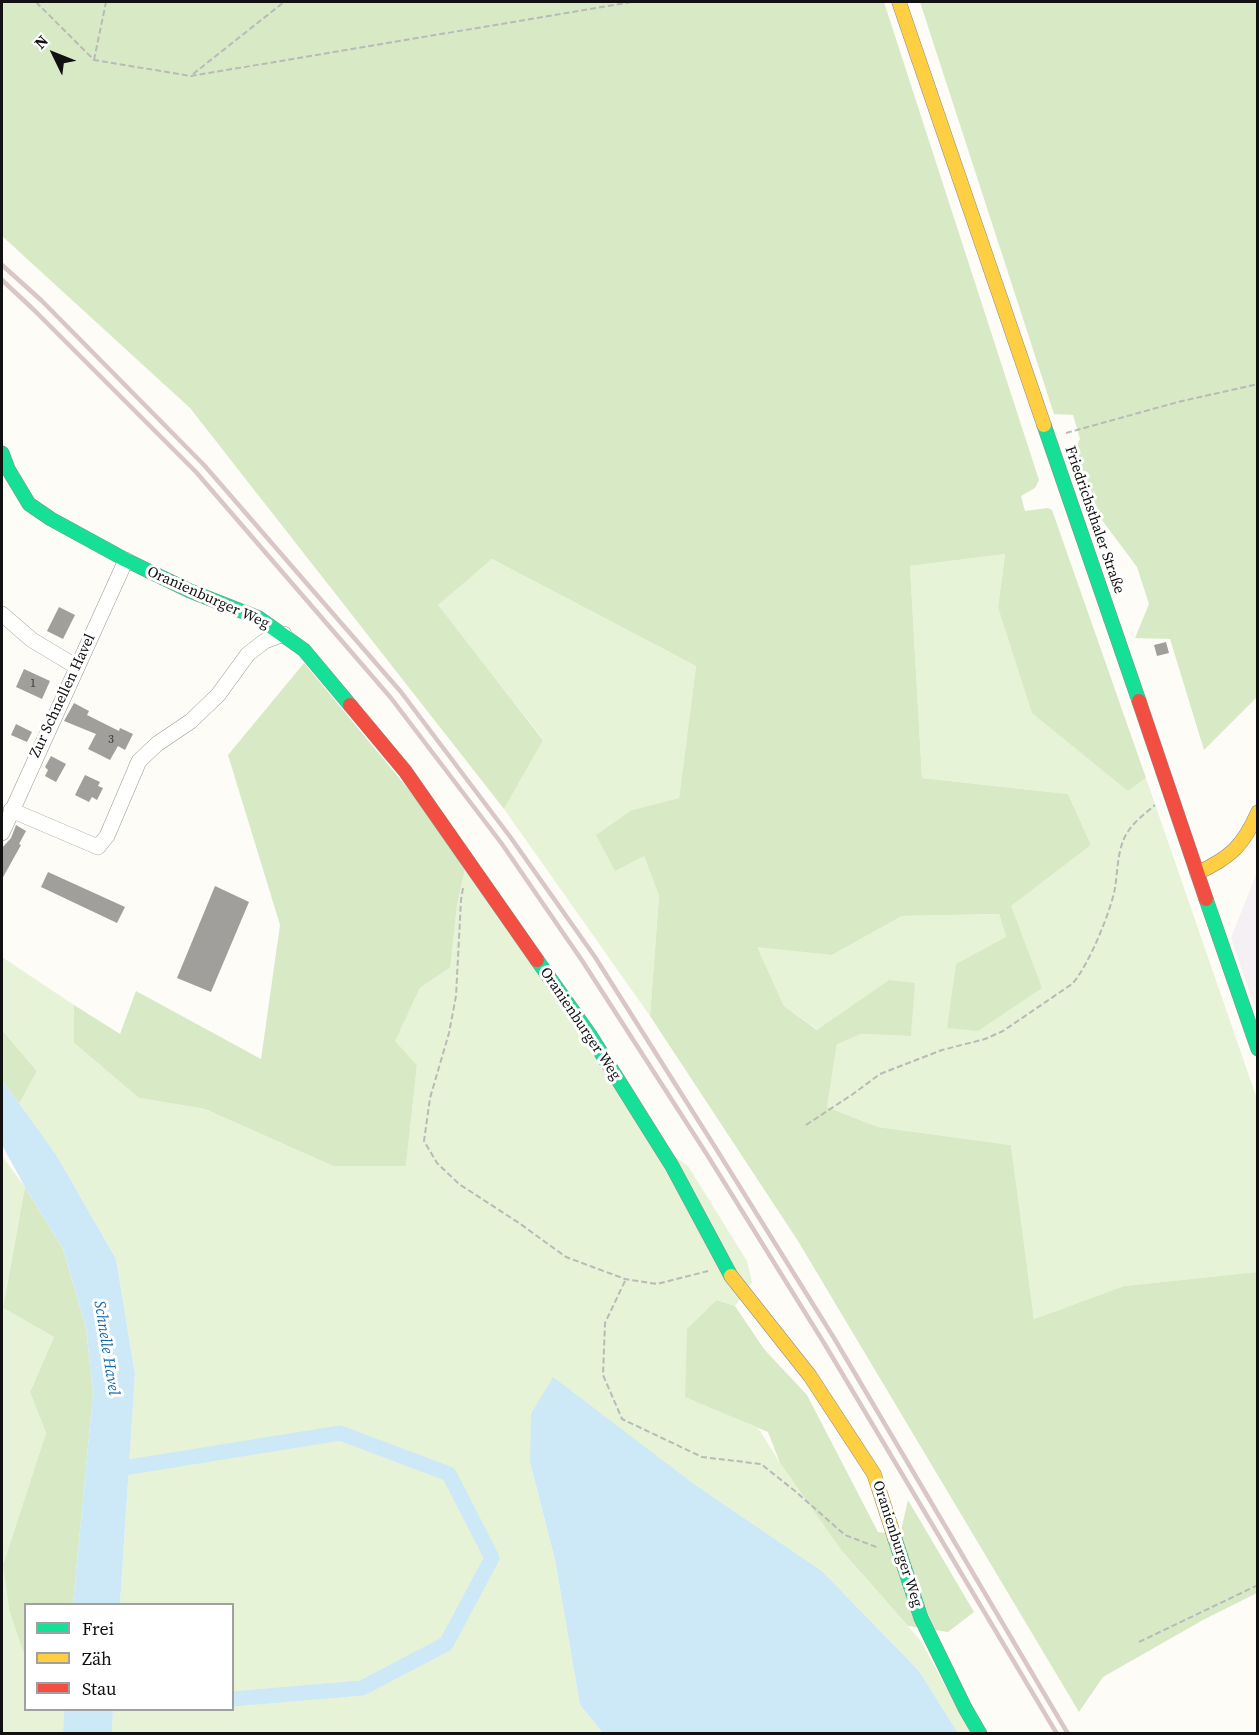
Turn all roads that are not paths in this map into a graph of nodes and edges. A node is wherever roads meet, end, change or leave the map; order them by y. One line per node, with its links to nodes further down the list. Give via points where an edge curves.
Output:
1 (899, 2): 11 (street, Friedrichsthaler Straße)
2 (2, 453): 3 (street, Oranienburger Weg)
3 (5, 470): 4 (street, Oranienburger Weg, via 29,504)
4 (126, 560): 6 (street, Oranienburger Weg, via 259,618); 7 (street, Zur Schnellen Havel)
5 (2, 614): 7 (street, via 32,640)
6 (284, 634): 8 (street, via 265,641 248,654 218,695 139,761 107,836 98,847); 13 (street, Oranienburger Weg, via 304,650 405,771 590,1035 672,1166 731,1276 810,1376 874,1474 921,1618)
7 (77, 667): 8 (street, Zur Schnellen Havel)
8 (11, 810): 10 (street, Zur Schnellen Havel)
9 (1257, 812): 11 (street, via 1240,847)
10 (2, 833)
11 (1197, 873): 12 (street, Friedrichsthaler Straße)
12 (1257, 1049)
13 (980, 1734)

